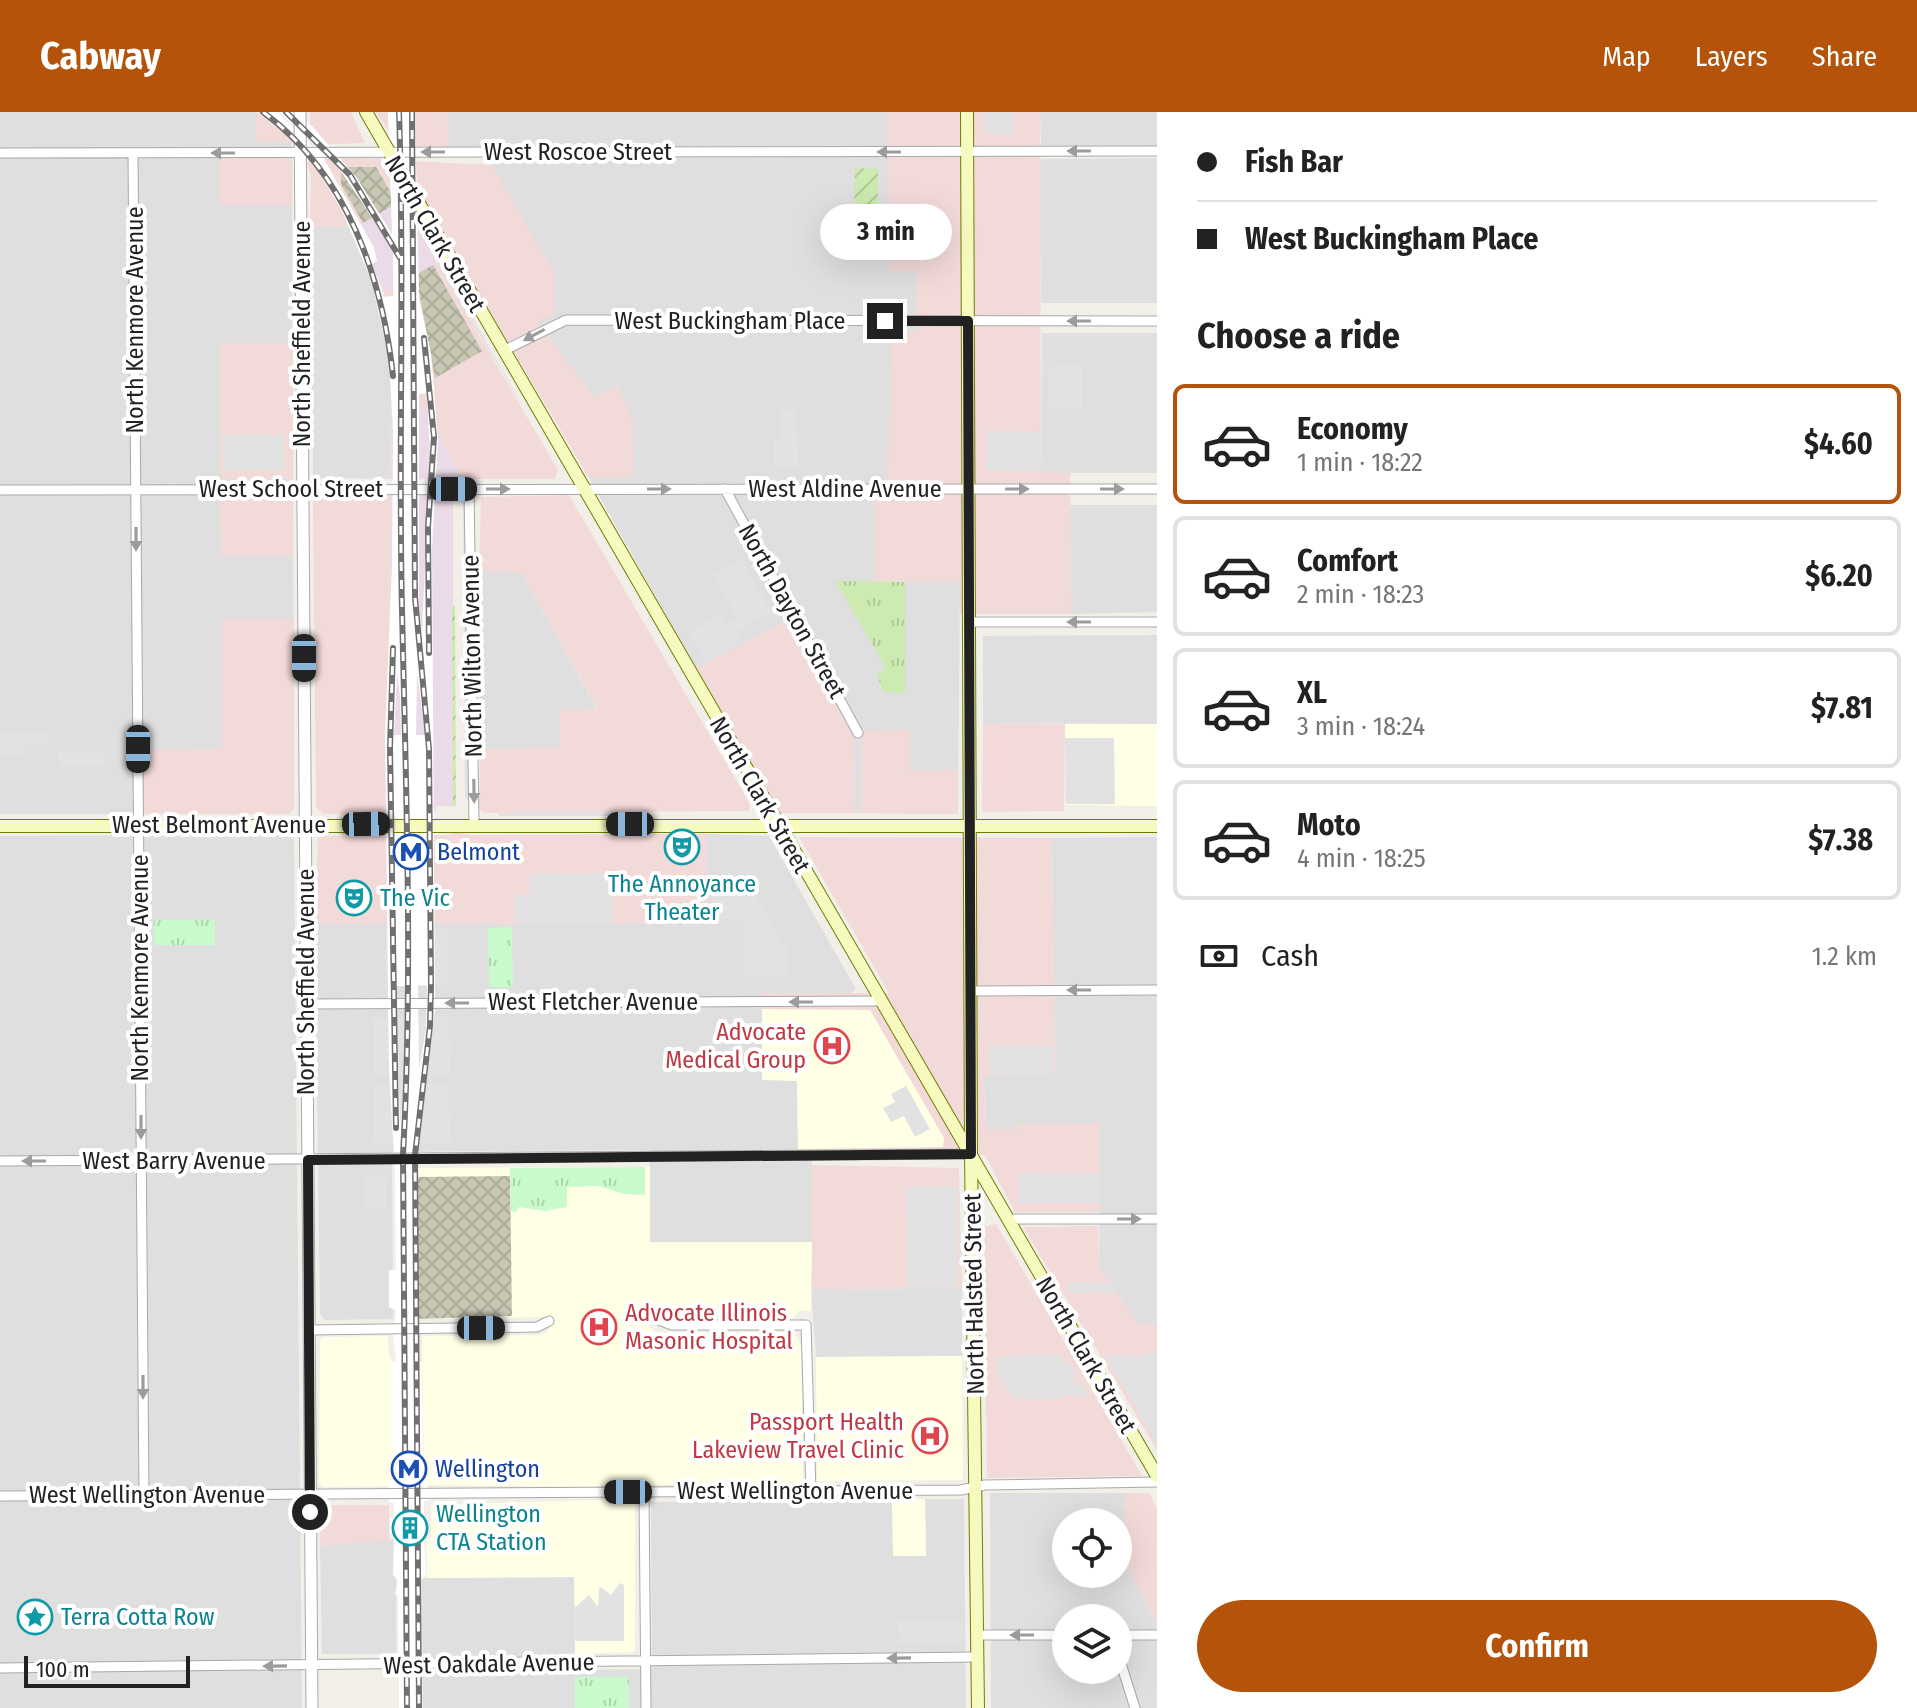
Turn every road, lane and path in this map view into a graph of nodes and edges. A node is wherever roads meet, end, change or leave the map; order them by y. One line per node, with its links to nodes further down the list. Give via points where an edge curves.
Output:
1 (300, 112): 6 (street, North Sheffield Avenue)
2 (366, 112): 7 (main road, North Clark Street)
3 (967, 112): 4 (main road, North Halsted Street)
4 (967, 151): 5 (street, West Roscoe Street, one-way to 4); 7 (street, West Roscoe Street, one-way to 7); 10 (main road, North Halsted Street)
5 (1157, 151)
6 (301, 152): 7 (street, West Roscoe Street); 9 (street, West Roscoe Street, one-way to 9); 14 (street, North Sheffield Avenue)
7 (388, 152): 12 (main road, North Clark Street)
8 (0, 153): 9 (street, West Roscoe Street)
9 (133, 153): 20 (street, North Kenmore Avenue)
10 (968, 321): 11 (street, West Buckingham Place, one-way to 10); 12 (street, West Buckingham Place, one-way to 12, via 566,320); 13 (main road, North Halsted Street)
11 (1157, 321)
12 (503, 351): 16 (main road, North Clark Street)
13 (969, 488): 17 (street, West Aldine Avenue); 18 (street, West Aldine Avenue, one-way to 18); 21 (main road, North Halsted Street)
14 (303, 489): 15 (street, West School Street); 20 (street, West School Street); 24 (street, North Sheffield Avenue)
15 (469, 489): 16 (street, West School Street, one-way to 16); 25 (street, North Wilton Avenue, one-way to 25)
16 (581, 489): 17 (street, West Aldine Avenue, one-way to 17); 26 (main road, North Clark Street)
17 (725, 489): 23 (street, North Dayton Street)
18 (1157, 489)
19 (0, 490): 20 (street, West School Street)
20 (136, 490): 27 (street, North Kenmore Avenue, one-way to 27)
21 (969, 622): 22 (street, one-way to 21); 29 (main road, North Halsted Street)
22 (1157, 622)
23 (858, 733)
24 (305, 824): 25 (main road, West Belmont Avenue); 27 (main road, West Belmont Avenue); 34 (street, North Sheffield Avenue)
25 (474, 824): 26 (main road, West Belmont Avenue)
26 (777, 824): 29 (main road, West Belmont Avenue); 33 (main road, North Clark Street)
27 (139, 825): 28 (main road, West Belmont Avenue); 38 (street, North Kenmore Avenue, one-way to 38)
28 (0, 826)
29 (970, 826): 30 (main road, West Belmont Avenue); 32 (main road, North Halsted Street)
30 (1157, 826)
31 (1157, 990): 32 (street, one-way to 32)
32 (971, 991): 35 (main road, North Halsted Street)
33 (879, 1001): 34 (street, West Fletcher Avenue, one-way to 34); 35 (main road, North Clark Street)
34 (307, 1004): 36 (street, North Sheffield Avenue)
35 (971, 1154): 36 (street, West Barry Avenue); 39 (main road, North Clark Street); 45 (main road, North Halsted Street)
36 (308, 1160): 38 (street, West Barry Avenue); 43 (street, North Sheffield Avenue)
37 (0, 1161): 38 (street, West Barry Avenue, one-way to 37)
38 (141, 1161): 50 (street, North Kenmore Avenue, one-way to 50)
39 (1007, 1219): 40 (street, one-way to 40); 44 (main road, North Clark Street)
40 (1157, 1219)
41 (656, 1319): 46 (street, via 672,1325 806,1325)
42 (549, 1321): 43 (street, via 537,1327)
43 (309, 1330): 48 (street, North Sheffield Avenue)
44 (1157, 1479): 45 (street, West Wellington Avenue)
45 (976, 1487): 46 (street, West Wellington Avenue); 51 (main road, North Halsted Street)
46 (811, 1491): 47 (street, West Wellington Avenue)
47 (644, 1492): 48 (street, West Wellington Avenue); 56 (street)
48 (310, 1495): 50 (street, West Wellington Avenue); 57 (street, North Sheffield Avenue)
49 (0, 1496): 50 (street, West Wellington Avenue)
50 (144, 1496)
51 (977, 1635): 52 (street, one-way to 51); 55 (main road, North Halsted Street)
52 (1052, 1635)
53 (1132, 1635): 54 (street)
54 (1157, 1635)
55 (977, 1657): 56 (street, West Oakdale Avenue, one-way to 56); 62 (main road, North Halsted Street)
56 (646, 1661): 57 (street, West Oakdale Avenue); 61 (street)
57 (311, 1666): 58 (street, West Oakdale Avenue, one-way to 58); 60 (street, North Sheffield Avenue)
58 (0, 1668)
59 (1127, 1684): 63 (street)
60 (312, 1708)
61 (646, 1708)
62 (978, 1708)
63 (1135, 1708)

